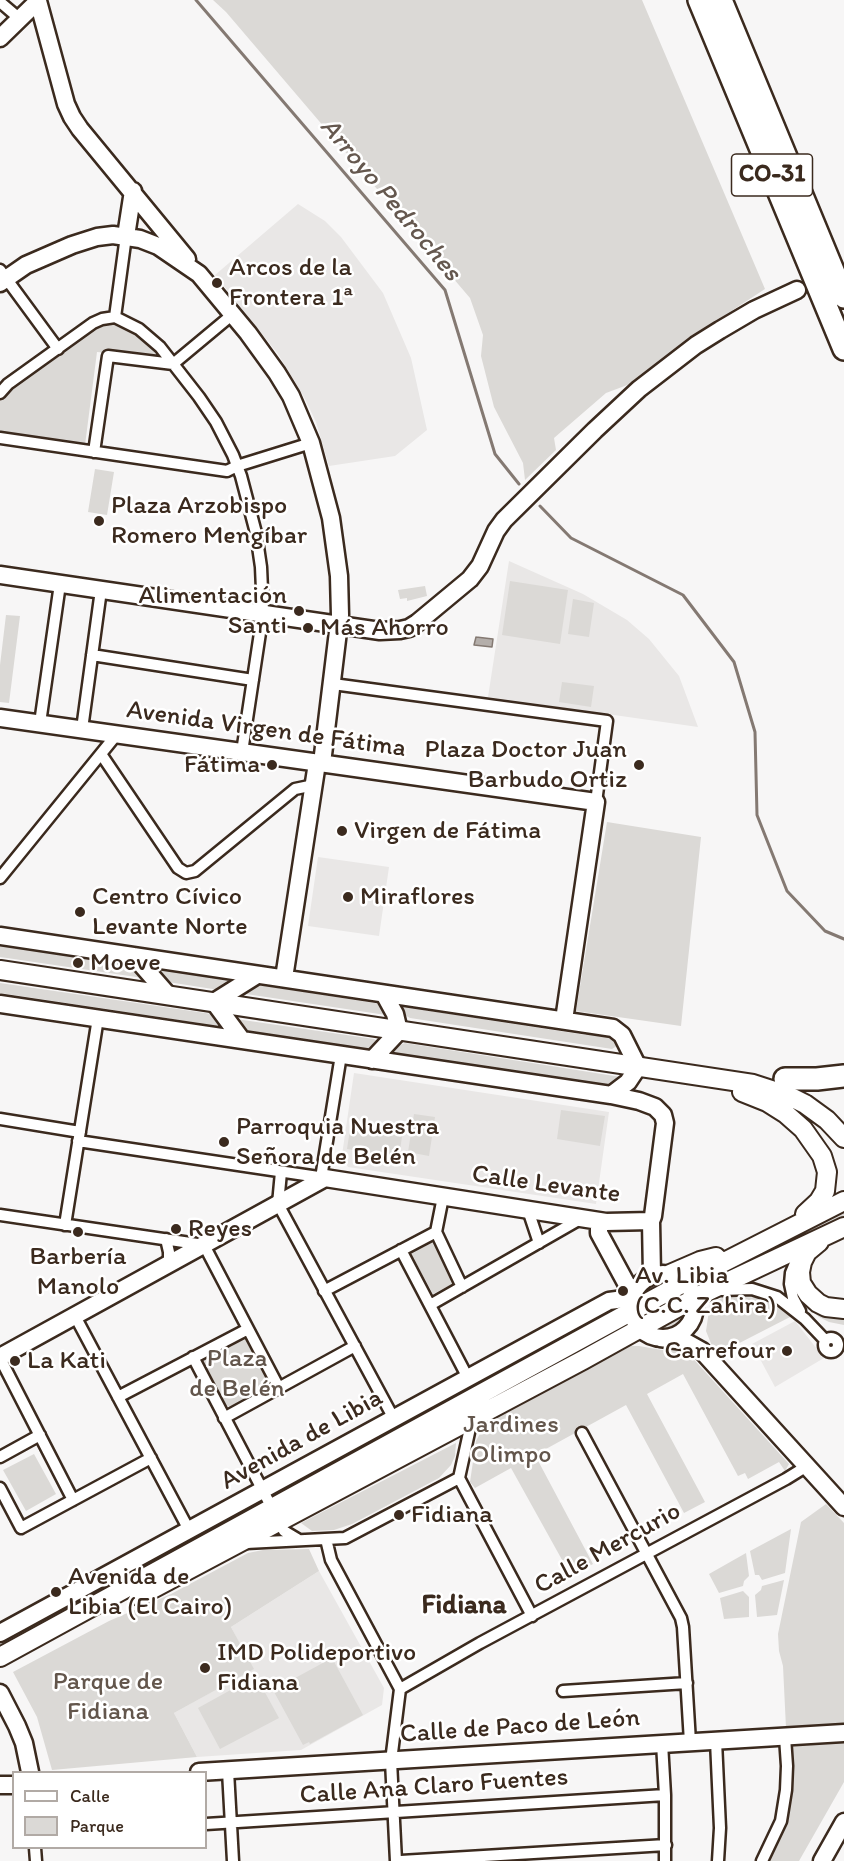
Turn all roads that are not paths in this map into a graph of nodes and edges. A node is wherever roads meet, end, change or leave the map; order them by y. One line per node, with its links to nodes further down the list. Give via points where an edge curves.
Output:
1 (39, 0): 5 (street); 7 (street, via 72,117)
2 (699, 0): 16 (highway, CO-31)
3 (721, 0): 12 (highway, CO-31)
4 (0, 3): 5 (street)
5 (20, 19): 6 (street)
6 (0, 38)
7 (133, 192): 8 (street); 9 (street)
8 (126, 236): 9 (street, via 158,246); 10 (street, via 97,237 72,244); 14 (street)
9 (199, 274): 13 (street)
10 (2, 277): 15 (street)
11 (797, 290): 27 (street, via 720,330 645,384 513,511 496,531 471,579 417,623 390,631)
12 (844, 297)
13 (233, 314): 17 (street); 20 (street, via 291,396)
14 (116, 317): 15 (street, via 93,323); 17 (street, via 148,336)
15 (58, 349): 18 (street)
16 (844, 349)
17 (173, 364): 21 (street, via 108,356); 22 (street, via 216,422)
18 (0, 393)
19 (0, 438): 21 (street)
20 (311, 443): 22 (street); 27 (street, via 335,547)
21 (94, 452): 22 (street, via 227,471)
22 (237, 466): 26 (street, via 256,533)
23 (0, 575): 24 (street)
24 (60, 584): 25 (street); 32 (street)
25 (101, 590): 26 (street); 28 (street)
26 (263, 613): 27 (street); 29 (street)
27 (339, 625): 30 (street)
28 (92, 655): 29 (street); 33 (street)
29 (253, 680): 35 (street)
30 (333, 684): 37 (street); 39 (street, via 607,721)
31 (0, 718): 32 (street, Avenida Virgen de Fátima)
32 (40, 723): 33 (street, Avenida Virgen de Fátima)
33 (82, 729): 34 (street, Avenida Virgen de Fátima)
34 (117, 734): 35 (street, Avenida Virgen de Fátima); 36 (street)
35 (242, 752): 37 (street, Avenida Virgen de Fátima)
36 (101, 754): 38 (street, via 178,868 186,873 195,871 295,789); 40 (street)
37 (319, 763): 38 (street); 39 (street, Avenida Virgen de Fátima)
38 (314, 785): 45 (street)
39 (596, 802): 51 (street)
40 (0, 878)
41 (0, 936): 42 (street)
42 (134, 956): 44 (street); 47 (street)
43 (0, 970): 47 (main road)
44 (257, 975): 45 (street); 48 (street)
45 (284, 978): 46 (street)
46 (384, 994): 51 (street); 52 (street)
47 (168, 995): 48 (main road)
48 (214, 1002): 52 (main road); 53 (street)
49 (0, 1004): 50 (street)
50 (98, 1018): 53 (street); 64 (street)
51 (564, 1020): 56 (street, via 613,1028 622,1035)
52 (399, 1030): 55 (street); 56 (main road)
53 (242, 1040): 54 (street)
54 (341, 1055): 55 (street); 67 (street)
55 (372, 1059): 62 (street)
56 (638, 1067): 57 (main road); 62 (street, via 628,1082)
57 (664, 1071): 58 (main road); 60 (main road, via 684,1066)
58 (703, 1076): 65 (main road, via 753,1084 787,1095 820,1114); 77 (main road, via 712,1086 742,1092 777,1107 803,1129 822,1156 827,1180 822,1197)
59 (844, 1076): 60 (highway)
60 (785, 1079): 61 (main road)
61 (844, 1087)
62 (611, 1095): 74 (street, via 655,1107 663,1115)
63 (0, 1119): 64 (street, Calle Levante)
64 (79, 1137): 66 (street, Calle Levante); 75 (street)
65 (844, 1138)
66 (281, 1172): 67 (street, Calle Levante); 70 (street)
67 (323, 1178): 68 (street, Calle Levante); 70 (street)
68 (443, 1197): 71 (street, Calle Levante); 78 (street)
69 (844, 1201): 77 (main road, Avenida de Libia)
70 (278, 1204): 81 (street); 87 (street)
71 (528, 1210): 73 (street, Calle Levante); 80 (street)
72 (0, 1215): 75 (street)
73 (590, 1220): 74 (street, Calle Levante); 80 (street); 89 (street)
74 (651, 1221): 85 (street)
75 (65, 1225): 79 (street)
76 (838, 1229): 83 (main road); 88 (main road, Avenida de Libia)
77 (784, 1230): 85 (main road, Avenida de Libia, via 747,1250)
78 (436, 1232): 82 (street); 86 (street)
79 (166, 1239): 81 (street); 84 (street)
80 (540, 1243): 86 (street)
81 (204, 1245): 84 (street); 94 (street)
82 (401, 1250): 87 (street); 90 (street)
83 (807, 1252): 91 (main road, via 800,1272 804,1289 818,1303); 93 (street, via 796,1261 790,1284)
84 (167, 1265): 92 (street)
85 (669, 1277): 88 (street); 89 (main road, Avenida de Libia); 89 (street, via 638,1284)
86 (462, 1287): 90 (street)
87 (324, 1291): 97 (street)
88 (700, 1301): 93 (street, via 752,1289 788,1304); 95 (main road, Avenida de Libia); 96 (street, via 691,1323 678,1334); 98 (street)
89 (631, 1302): 95 (street, via 634,1322); 102 (street, Avenida de Libia, via 609,1301); 107 (main road, Avenida de Libia)
90 (430, 1305): 102 (street)
91 (844, 1309)
92 (75, 1316): 99 (street); 104 (street)
93 (805, 1319): 101 (street, via 825,1340 825,1351 836,1350)
94 (248, 1329): 100 (street); 103 (street)
95 (640, 1329): 96 (street); 107 (main road, Avenida de Libia)
96 (660, 1338): 98 (street, via 684,1341)
97 (355, 1346): 103 (street); 106 (street)
98 (702, 1351): 112 (street)
99 (0, 1358): 109 (street)
100 (193, 1358): 104 (street); 105 (street)
101 (844, 1360)
102 (468, 1378): 106 (street, Avenida de Libia)
103 (279, 1388): 105 (street)
104 (118, 1396): 111 (street)
105 (224, 1418): 115 (street)
106 (394, 1419): 107 (street); 115 (street, Avenida de Libia)
107 (460, 1424): 113 (street); 118 (main road, Avenida de Libia)
108 (582, 1433): 123 (street)
109 (40, 1435): 110 (street); 116 (street)
110 (0, 1457)
111 (151, 1458): 116 (street); 119 (street)
112 (807, 1466): 117 (street); 123 (street, Calle Mercurio)
113 (459, 1478): 120 (street, Avenida de Libia, via 345,1538); 124 (street)
114 (0, 1488): 116 (street, via 21,1528)
115 (262, 1490): 118 (street); 119 (street, Avenida de Libia)
116 (74, 1500)
117 (844, 1507)
118 (276, 1515): 121 (street, via 284,1531); 122 (main road, Avenida de Libia); 126 (main road, Avenida de Libia)
119 (189, 1530): 125 (street, Avenida de Libia)
120 (326, 1539): 121 (street, Avenida de Libia); 129 (street, via 331,1560)
121 (300, 1540): 122 (street, Avenida de Libia)
122 (236, 1544): 127 (main road, Avenida de Libia)
123 (646, 1555): 124 (street, Calle Mercurio); 128 (street, via 681,1618)
124 (532, 1616): 129 (street, Calle Mercurio)
125 (0, 1633)
126 (5, 1651)
127 (0, 1668)
128 (687, 1683): 130 (street); 135 (street)
129 (400, 1689): 137 (street)
130 (563, 1691)
131 (0, 1693): 139 (street, via 24,1743)
132 (844, 1733): 133 (street, Calle de Paco de León)
133 (785, 1737): 134 (street, Calle de Paco de León); 153 (street, via 784,1800 780,1821)
134 (716, 1741): 135 (street, Calle de Paco de León); 152 (street)
135 (690, 1742): 136 (street, Calle de Paco de León)
136 (662, 1743): 137 (street, Calle de Paco de León); 141 (street)
137 (391, 1761): 138 (street, Calle de Paco de León); 142 (street)
138 (228, 1770): 140 (street, Calle de Paco de León); 144 (street)
139 (30, 1771)
140 (207, 1772)
141 (666, 1795): 142 (street, Calle Ana Claro Fuentes); 147 (street)
142 (393, 1812): 144 (street, Calle Ana Claro Fuentes); 149 (street)
143 (844, 1822): 146 (street)
144 (230, 1823): 145 (street, Calle Ana Claro Fuentes); 148 (street)
145 (207, 1824)
146 (838, 1844): 154 (street); 155 (street)
147 (666, 1845): 150 (street); 151 (street)
148 (233, 1861)
149 (396, 1861)
150 (401, 1861)
151 (665, 1861)
152 (718, 1861)
153 (762, 1861)
154 (822, 1861)
155 (832, 1861)

